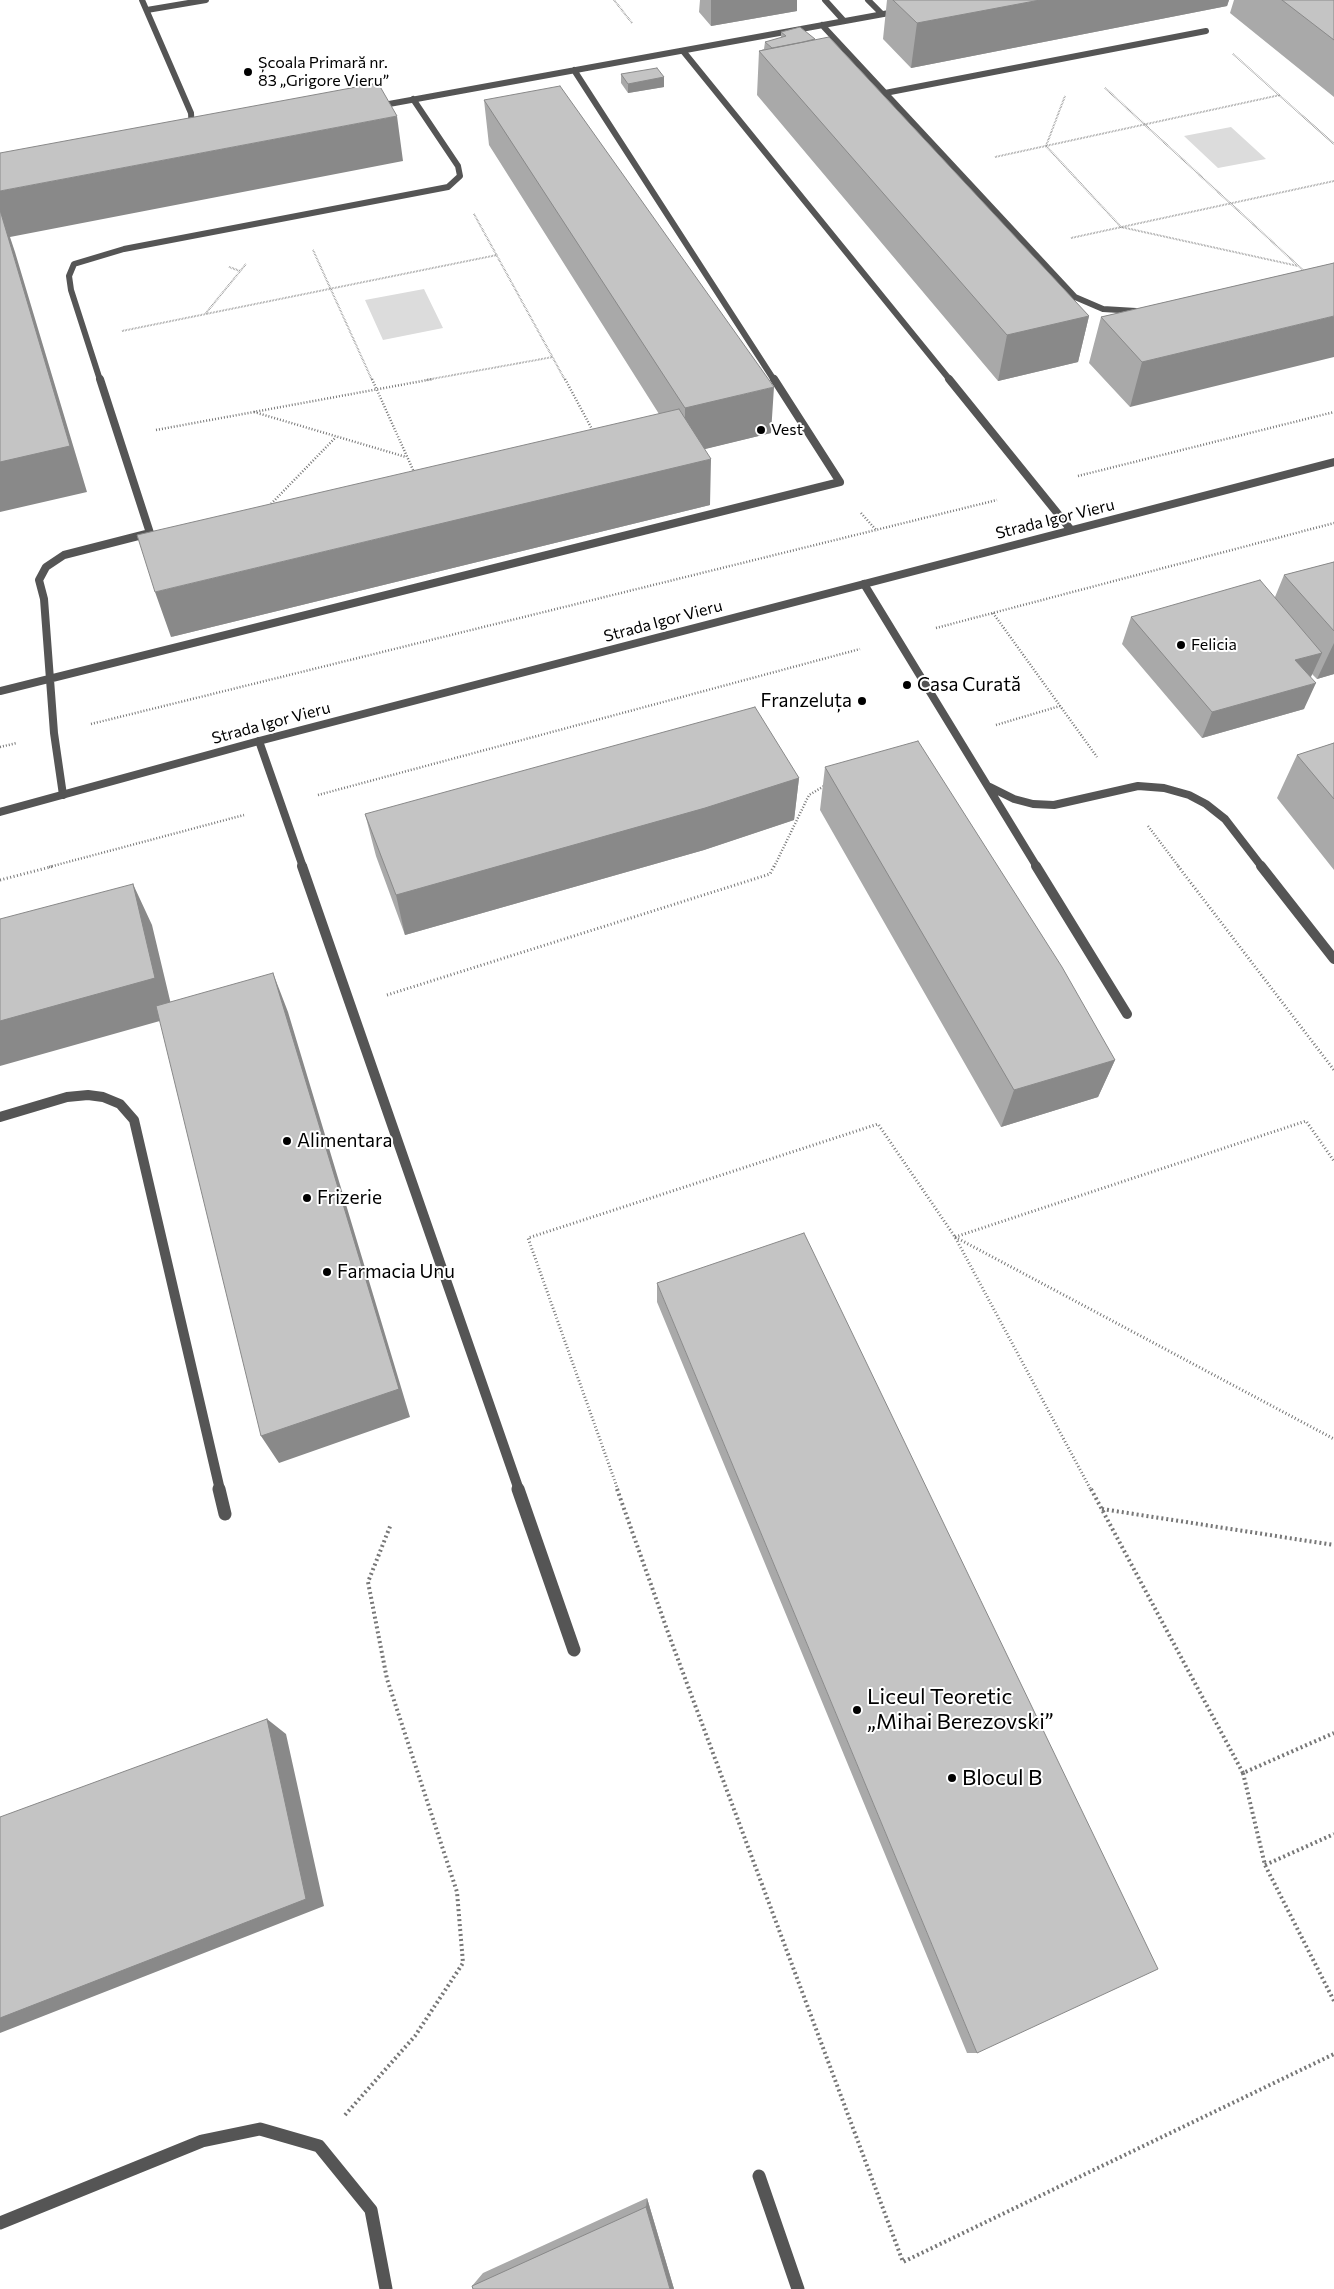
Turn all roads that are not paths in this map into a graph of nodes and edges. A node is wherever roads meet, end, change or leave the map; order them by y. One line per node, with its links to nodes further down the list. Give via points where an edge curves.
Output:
1 (142, 0): 6 (street)
2 (206, 0): 6 (street)
3 (825, 0): 8 (street)
4 (868, 0): 7 (street)
5 (911, 9): 7 (street)
6 (147, 10): 16 (street, via 191,113)
7 (882, 14): 8 (street)
8 (844, 21): 9 (street)
9 (822, 25): 11 (street); 13 (street)
10 (1206, 30): 13 (street)
11 (683, 51): 12 (street); 19 (street)
12 (574, 70): 14 (street); 23 (street, via 840,482)
13 (885, 93): 17 (street, via 1075,297 1103,309)
14 (413, 99): 15 (street); 21 (street, via 458,166 460,176 448,187 124,249 74,264 69,276 71,290)
15 (374, 107)
16 (193, 142)
17 (1147, 310)
18 (1334, 462): 19 (street, Strada Igor Vieru)
19 (1071, 530): 22 (street, Strada Igor Vieru)
20 (159, 531): 21 (street)
21 (150, 533): 23 (street, via 64,555 46,567 39,580 44,599)
22 (864, 584): 25 (street, Strada Igor Vieru); 26 (street)
23 (51, 678): 24 (street); 27 (street, via 54,733)
24 (0, 691)
25 (259, 741): 27 (street, Strada Igor Vieru); 33 (street)
26 (990, 787): 29 (street, via 1014,800 1054,805 1138,786 1164,788 1189,795 1225,819); 30 (street)
27 (63, 795): 28 (street, Strada Igor Vieru)
28 (0, 812)
29 (1334, 959)
30 (1127, 1014)
31 (0, 1117): 32 (street, via 67,1097 88,1095 120,1104 134,1120)
32 (225, 1514)
33 (574, 1650)
34 (759, 2176): 37 (street)
35 (0, 2223): 36 (street, via 202,2141 260,2129 319,2146 371,2210)
36 (386, 2289)
37 (798, 2289)

